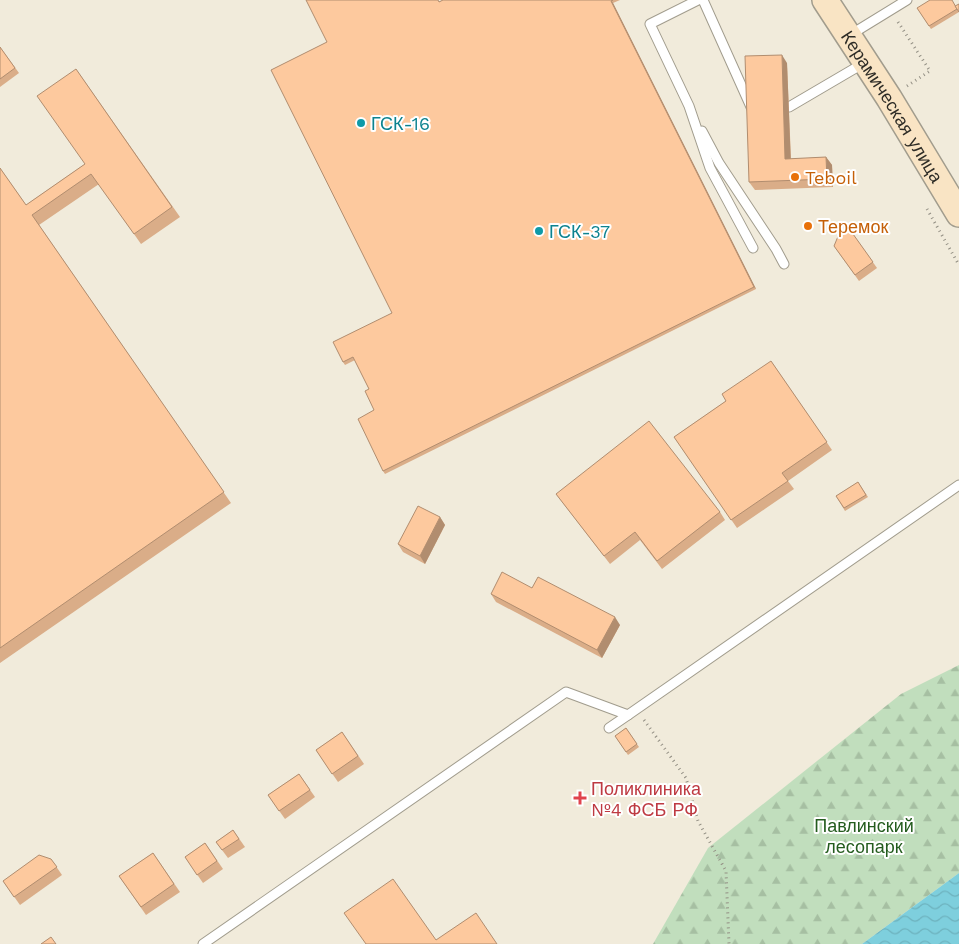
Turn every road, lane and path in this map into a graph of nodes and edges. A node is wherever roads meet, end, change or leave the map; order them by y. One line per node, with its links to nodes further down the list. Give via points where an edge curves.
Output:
1 (698, 0): 9 (lane, via 650,24)
2 (703, 0): 11 (lane)
3 (825, 0): 6 (main road, Керамическая улица)
4 (907, 0): 5 (lane)
5 (890, 10): 6 (lane); 8 (path)
6 (848, 36): 7 (main road, Керамическая улица)
7 (865, 62): 10 (lane); 12 (main road, Керамическая улица)
8 (930, 71)
9 (689, 106): 13 (lane, via 710,168); 14 (lane, via 719,163)
10 (789, 107)
11 (752, 109)
12 (959, 214)
13 (752, 248)
14 (784, 264)
15 (959, 485): 16 (lane)
16 (636, 709): 17 (lane); 20 (path, via 686,778 698,821 726,871)
17 (628, 715): 18 (lane); 19 (lane, via 566,692)
18 (609, 728)
19 (203, 944)
20 (729, 944)

